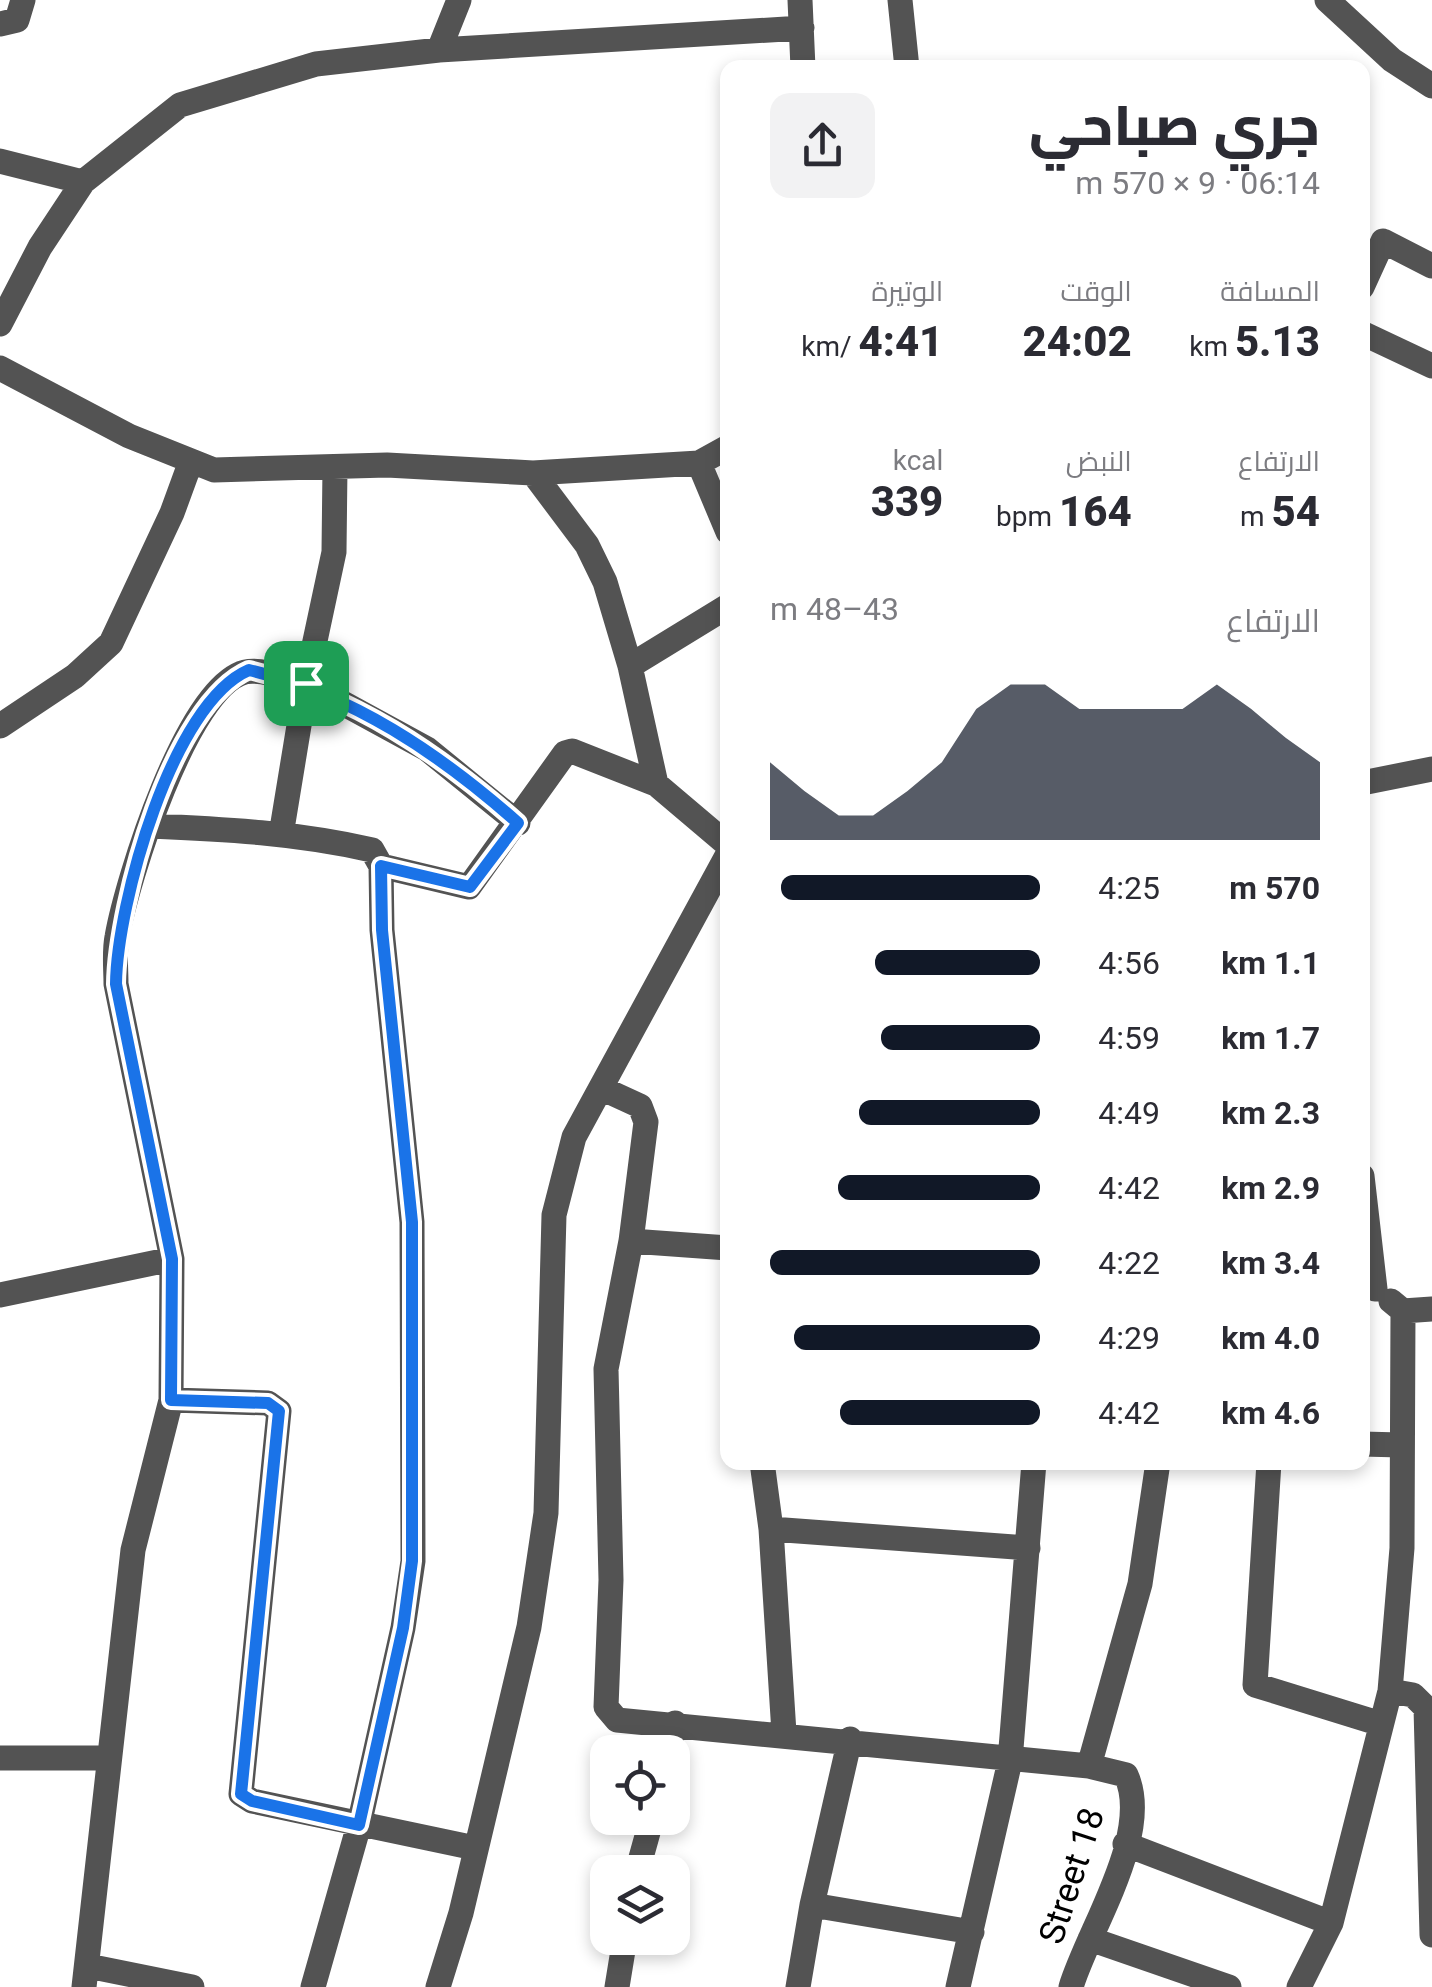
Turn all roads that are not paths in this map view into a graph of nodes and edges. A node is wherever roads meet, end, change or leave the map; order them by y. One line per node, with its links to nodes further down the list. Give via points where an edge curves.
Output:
1 (23, 0): 6 (street, via 17,20)
2 (460, 0): 8 (street)
3 (800, 0): 7 (street)
4 (900, 0): 10 (street)
5 (1327, 0): 11 (street, via 1392,60)
6 (0, 24)
7 (802, 28): 8 (street); 9 (street)
8 (439, 50): 13 (street, via 316,64 180,104)
9 (803, 60)
10 (907, 60)
11 (1432, 86)
12 (0, 160): 13 (street)
13 (82, 182): 16 (street)
14 (1371, 245): 15 (street, via 1389,241)
15 (1432, 266)
16 (0, 324)
17 (1370, 337): 18 (street)
18 (1432, 366)
19 (0, 368): 21 (street)
20 (720, 451): 22 (street)
21 (192, 461): 23 (street, via 214,470); 29 (street, via 111,643)
22 (699, 463): 24 (street); 25 (street)
23 (335, 467): 24 (street); 28 (street, via 334,552)
24 (533, 472): 27 (street, via 587,545)
25 (720, 513)
26 (720, 611): 27 (street)
27 (630, 666): 32 (street)
28 (306, 683): 33 (street, via 426,749); 34 (street, via 249,670 227,680 193,727); 35 (street)
29 (0, 726)
30 (1432, 770): 31 (street)
31 (1370, 782)
32 (656, 784): 33 (street, via 572,751); 36 (street)
33 (518, 823): 37 (street, via 470,887)
34 (150, 826): 35 (street); 42 (street, via 116,939 116,984)
35 (281, 835): 37 (street, via 372,850)
36 (720, 838)
37 (381, 866): 66 (street, via 412,1222 412,1561)
38 (720, 869): 39 (street)
39 (603, 1090): 40 (street, via 645,1111); 68 (street, via 574,1137 554,1215 546,1513 529,1627)
40 (631, 1241): 41 (street); 57 (street, via 606,1368 612,1580 606,1708 625,1722)
41 (720, 1247)
42 (172, 1259): 44 (street); 47 (street)
43 (1370, 1285): 46 (street)
44 (0, 1296)
45 (1432, 1309): 46 (street)
46 (1403, 1312): 49 (street)
47 (171, 1400): 63 (street, via 133,1550); 66 (street, via 268,1403 279,1411 241,1794)
48 (1370, 1444): 49 (street)
49 (1401, 1446): 56 (street, via 1402,1548)
50 (763, 1470): 54 (street)
51 (1033, 1470): 55 (street)
52 (1157, 1470): 65 (street, via 1140,1584)
53 (1268, 1470): 58 (street, via 1255,1685)
54 (772, 1529): 55 (street); 59 (street)
55 (1028, 1548): 64 (street)
56 (1390, 1692): 58 (street); 72 (street, via 1414,1696 1426,1708)
57 (675, 1722): 59 (street); 60 (street)
58 (1380, 1724): 70 (street)
59 (784, 1734): 61 (street)
60 (672, 1735)
61 (850, 1739): 64 (street); 69 (street)
62 (0, 1758): 63 (street)
63 (109, 1758): 75 (street)
64 (1010, 1761): 65 (street); 71 (street)
65 (1089, 1766): 67 (street, Street 18, via 1121,1772 1130,1785)
66 (359, 1825): 68 (street); 77 (street)
67 (1126, 1844): 70 (street); 73 (street, Street 18)
68 (475, 1848): 78 (street)
69 (812, 1905): 71 (street); 80 (street)
70 (1331, 1923): 84 (street)
71 (972, 1932): 81 (street)
72 (1432, 1936)
73 (1090, 1939): 82 (street, Street 18); 83 (street)
74 (623, 1955): 79 (street)
75 (86, 1977): 76 (street)
76 (192, 1987)
77 (312, 1987)
78 (438, 1987)
79 (617, 1987)
80 (798, 1987)
81 (958, 1987)
82 (1072, 1987)
83 (1229, 1987)
84 (1299, 1987)

